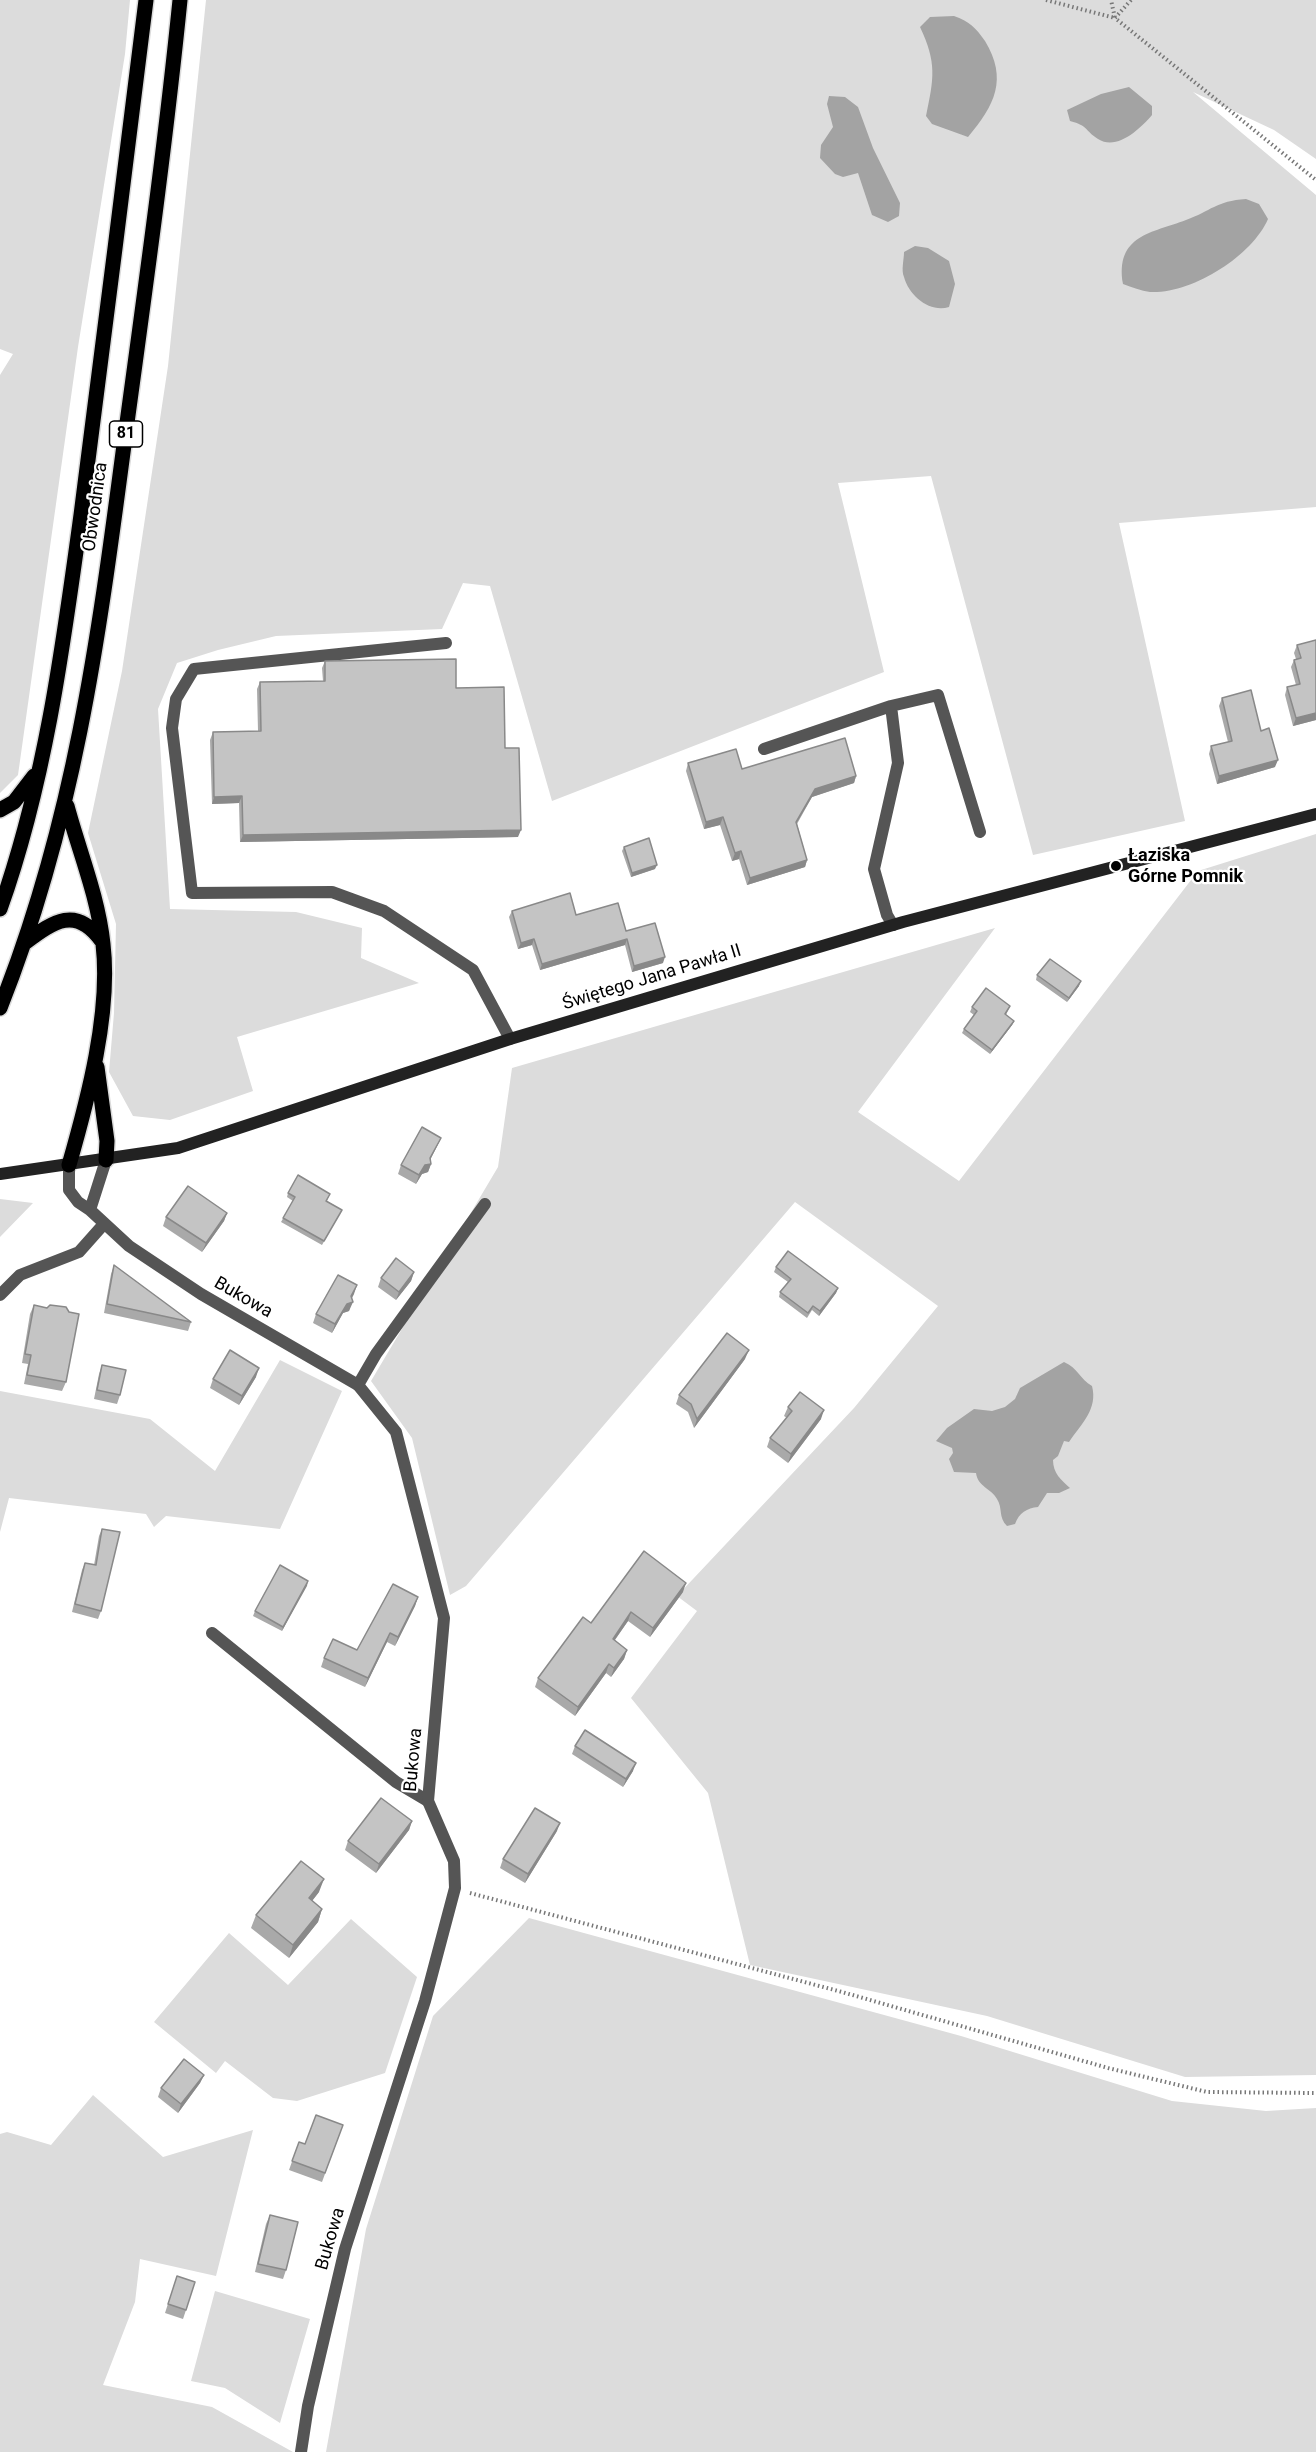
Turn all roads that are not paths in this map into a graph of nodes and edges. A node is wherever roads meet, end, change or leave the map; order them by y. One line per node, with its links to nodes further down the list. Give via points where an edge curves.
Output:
1 (146, 0): 6 (main road, Obwodnica / 81, via 64,635)
2 (180, 0): 7 (main road, Obwodnica / 81, via 96,650)
3 (446, 643): 18 (street, via 194,669 176,699 172,728 192,892 332,892 384,911 473,970)
4 (891, 706): 5 (street); 10 (street, via 938,695); 14 (street, via 898,762 874,869)
5 (765, 749)
6 (39, 769): 8 (main road, via 14,802); 12 (main road, Obwodnica / 81)
7 (66, 803): 15 (main road, Obwodnica / 81); 16 (main road, via 94,896)
8 (0, 810)
9 (1316, 814): 14 (street, Świętego Jana Pawła II)
10 (980, 832)
11 (0, 865): 12 (main road)
12 (7, 890): 13 (main road, Obwodnica / 81)
13 (0, 909)
14 (893, 925): 18 (street, Świętego Jana Pawła II)
15 (26, 942): 16 (main road, via 53,922 69,919 91,926); 17 (main road, Obwodnica / 81)
16 (103, 943): 19 (main road, via 105,977)
17 (0, 1008)
18 (510, 1040): 20 (street, Świętego Jana Pawła II, via 178,1148)
19 (95, 1054): 20 (main road); 21 (main road)
20 (106, 1160): 21 (street, Świętego Jana Pawła II); 24 (street)
21 (69, 1166): 22 (street, Świętego Jana Pawła II); 24 (street, Bukowa, via 69,1190)
22 (0, 1174)
23 (485, 1204): 27 (street)
24 (90, 1210): 25 (street, Bukowa)
25 (103, 1225): 26 (street, via 79,1252 21,1275); 27 (street, Bukowa, via 201,1294)
26 (0, 1295)
27 (357, 1385): 29 (street, Bukowa, via 396,1432 444,1618)
28 (212, 1633): 29 (street, via 396,1782)
29 (428, 1802): 30 (street, Bukowa, via 454,1861 455,1888 425,2001 345,2250)
30 (301, 2452)

